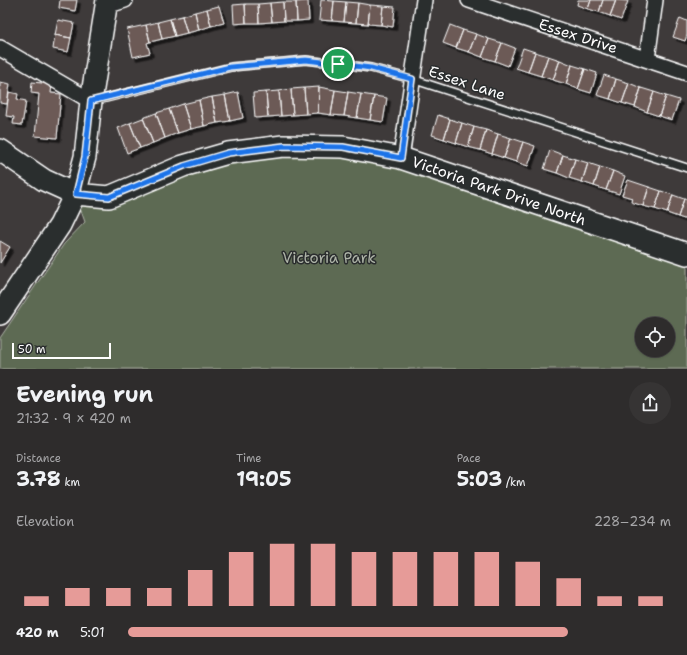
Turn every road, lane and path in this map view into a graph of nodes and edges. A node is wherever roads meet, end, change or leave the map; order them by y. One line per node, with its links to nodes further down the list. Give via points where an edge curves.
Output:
1 (424, 0): 8 (street)
2 (469, 0): 6 (street, Essex Drive)
3 (655, 0): 6 (street)
4 (113, 2): 9 (street)
5 (0, 48): 9 (street)
6 (647, 59): 7 (street, Essex Drive)
7 (687, 73)
8 (412, 79): 9 (lane, Essex Lane, via 371,68 306,60 230,67); 11 (street); 12 (lane, Essex Lane)
9 (91, 101): 13 (street, via 85,157)
10 (0, 150): 13 (street, Victoria Park Drive North, via 44,180)
11 (401, 158): 13 (street, Victoria Park Drive North, via 343,147 284,146 228,153 184,166 109,197); 14 (street, Victoria Park Drive North)
12 (687, 168)
13 (76, 194): 15 (street, via 60,225)
14 (687, 254)
15 (1, 311)

